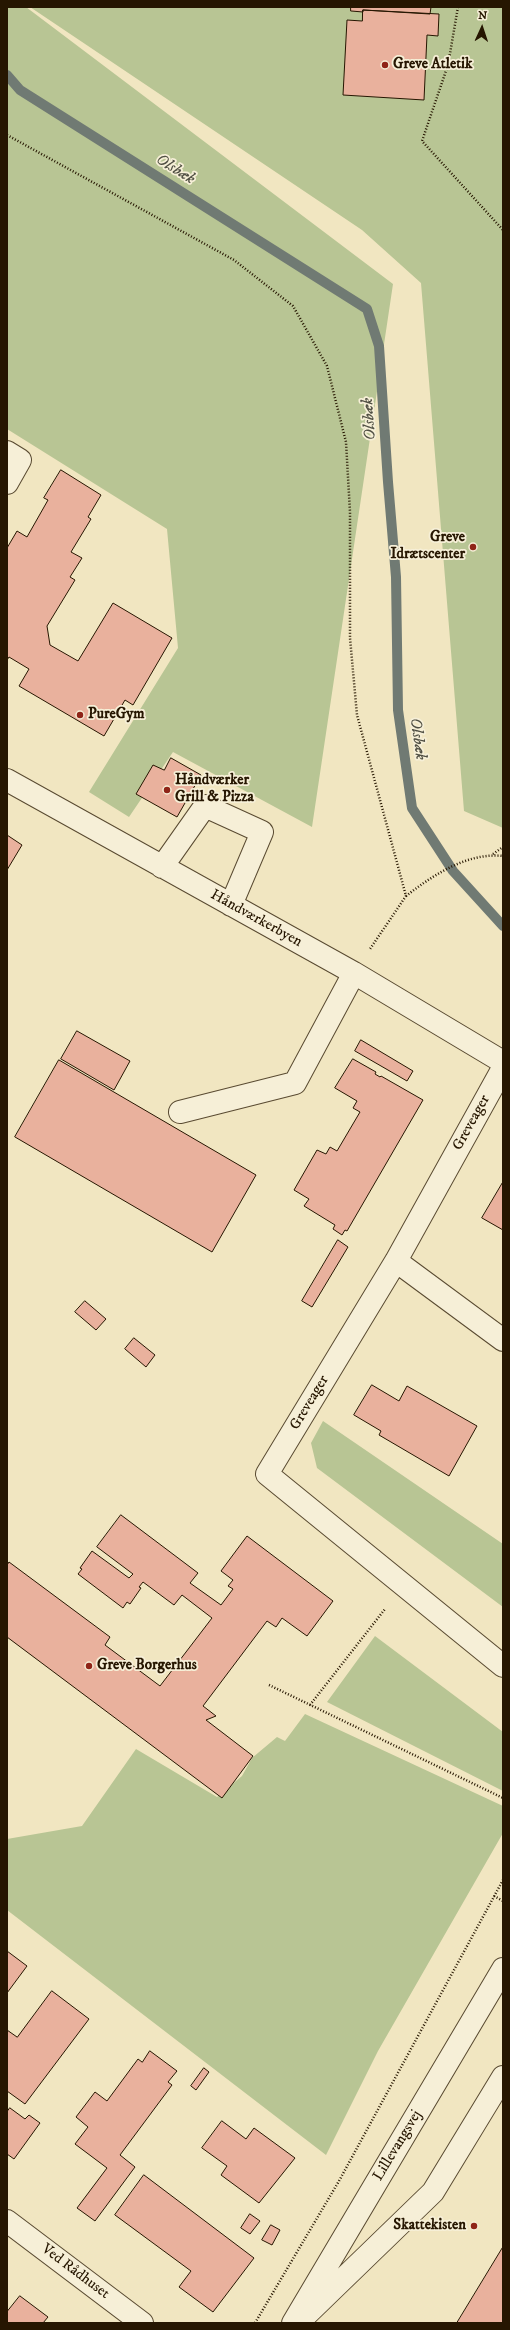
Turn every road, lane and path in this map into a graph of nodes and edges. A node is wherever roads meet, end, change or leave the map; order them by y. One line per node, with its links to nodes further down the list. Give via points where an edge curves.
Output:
1 (458, 7): 3 (path, via 448,65 422,141)
2 (7, 135): 11 (path, via 234,260 293,306 326,366 346,442 350,512 350,638 357,715)
3 (503, 230)
4 (7, 452): 5 (street, via 20,460)
5 (7, 483)
6 (7, 780): 10 (street, Håndværkerbyen)
7 (503, 847): 8 (path)
8 (492, 854): 9 (path); 11 (path, via 434,874)
9 (503, 856)
10 (162, 867): 12 (street, Håndværkerbyen); 12 (street, via 205,806 262,832)
11 (406, 896): 13 (path)
12 (230, 905): 13 (street, Håndværkerbyen)
13 (354, 973): 14 (street, Håndværkerbyen); 16 (street, via 295,1083)
14 (503, 1062)
15 (503, 1068): 17 (street, Greveager)
16 (180, 1112)
17 (396, 1261): 18 (street); 19 (street, Greveager, via 267,1474)
18 (503, 1340)
19 (404, 1585): 20 (street, Greveager); 22 (path)
20 (503, 1666)
21 (269, 1685): 22 (path)
22 (310, 1705): 23 (path)
23 (503, 1798)
24 (503, 1880): 25 (path)
25 (494, 1896): 26 (path); 31 (path, via 339,2181)
26 (503, 1901)
27 (503, 1969): 32 (street, Lillevangsvej)
28 (503, 2077): 33 (street, via 433,2192)
29 (7, 2221): 30 (street, Ved Rådhuset)
30 (142, 2323)
31 (256, 2323)
32 (293, 2323)
33 (298, 2323)

